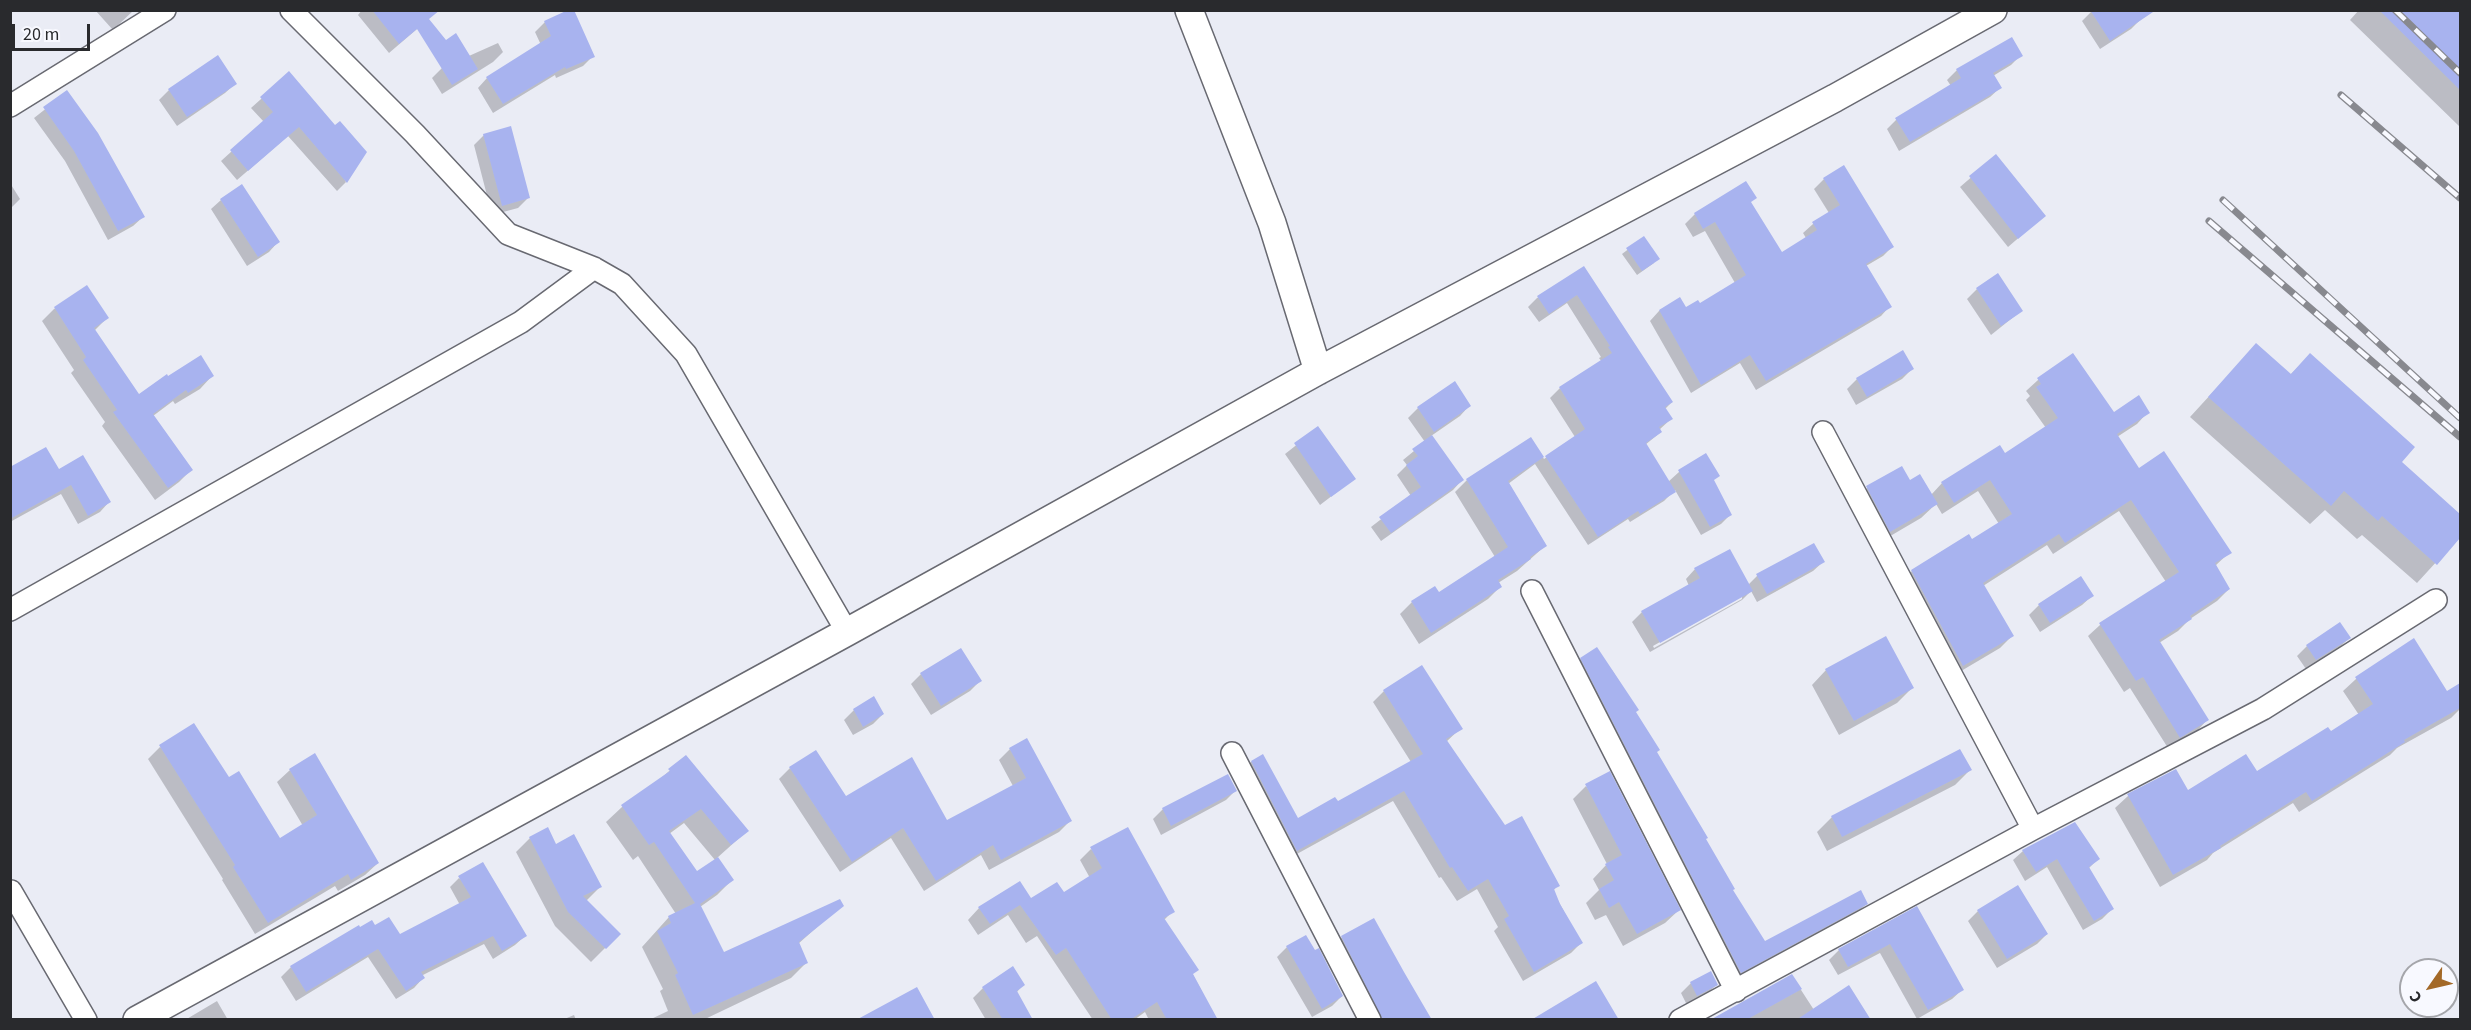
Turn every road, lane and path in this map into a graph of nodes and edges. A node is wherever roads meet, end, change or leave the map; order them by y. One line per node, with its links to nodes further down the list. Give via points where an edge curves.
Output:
1 (165, 10): 5 (street)
2 (291, 10): 6 (street, via 508,234)
3 (1190, 10): 7 (street, via 1272,223)
4 (1993, 10): 7 (street, via 1836,98)
5 (10, 106)
6 (594, 268): 11 (street, via 521,322); 12 (street, via 622,284 686,354)
7 (1318, 371): 12 (street)
8 (1823, 432): 14 (street)
9 (1532, 591): 16 (street)
10 (2436, 600): 14 (street, via 2263,709)
11 (10, 610)
12 (847, 632): 18 (street)
13 (1232, 753): 19 (street)
14 (2033, 829): 16 (street)
15 (10, 891): 17 (street)
16 (1736, 991): 20 (street)
17 (86, 1020)
18 (137, 1020)
19 (1370, 1020)
20 (1680, 1020)

